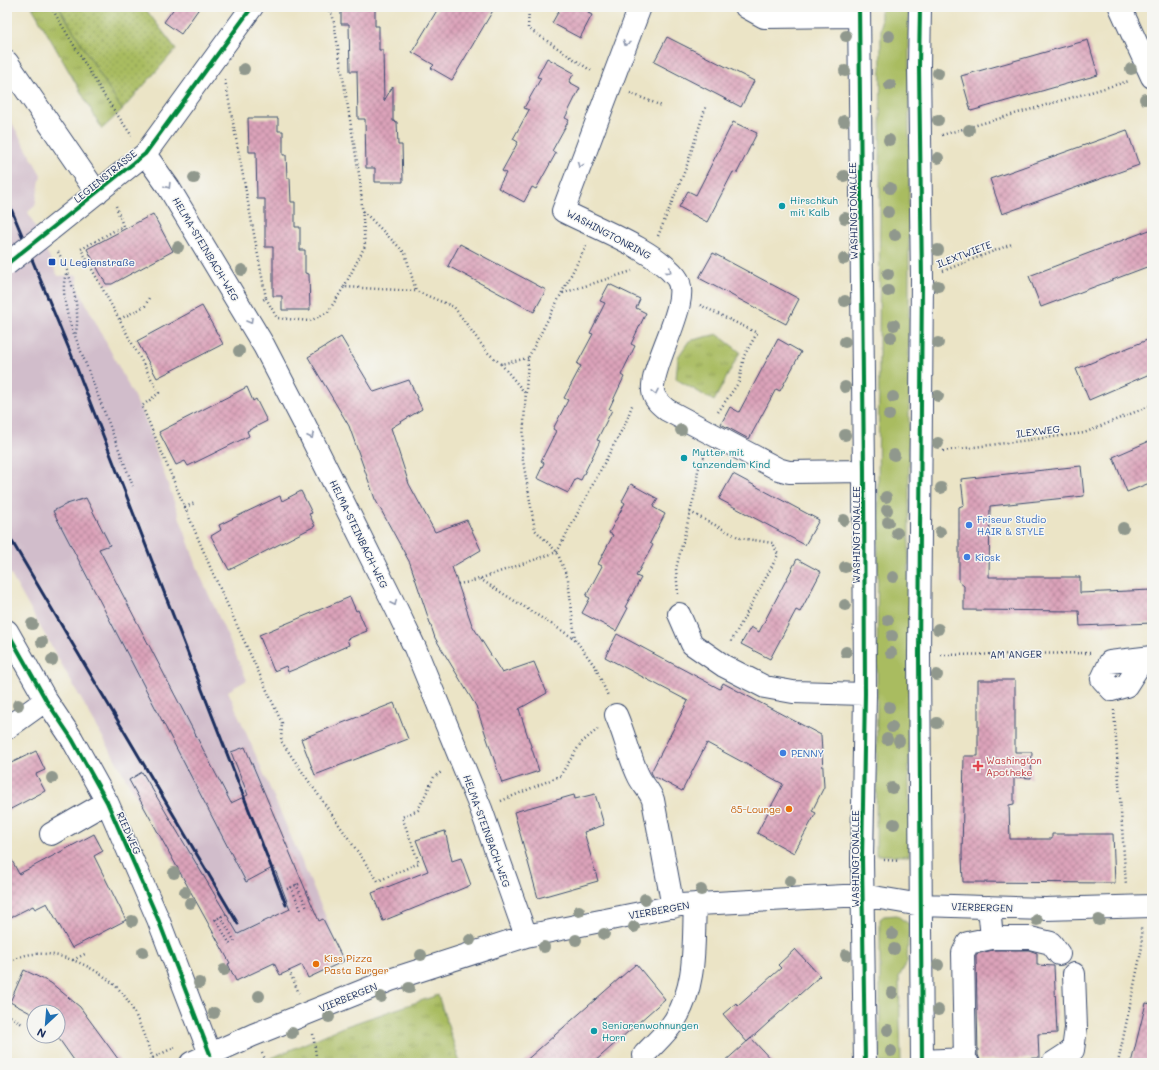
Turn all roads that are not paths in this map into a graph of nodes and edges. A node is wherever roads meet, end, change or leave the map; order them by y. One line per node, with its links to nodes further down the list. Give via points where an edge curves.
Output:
1 (252, 7): 9 (street, LEGIENSTRASSE)
2 (640, 7): 12 (street, WASHINGTONRING, one-way to 12, via 563,211 654,258 677,278 681,291 678,309 654,379 653,392 658,402 667,410 778,469 789,472)
3 (746, 7): 6 (street, via 764,17)
4 (920, 7): 24 (street, via 922,279 919,655)
5 (1120, 7): 8 (street)
6 (859, 11): 12 (street, WASHINGTONALLEE)
7 (7, 62): 10 (street)
8 (1151, 76)
9 (145, 154): 10 (street, LEGIENSTRASSE); 28 (street, HELMA-STEINBACH-WEG, one-way to 28, via 169,188 244,312 304,422 396,608 481,809)
10 (97, 193): 11 (street, LEGIENSTRASSE, bridge, via 53,241)
11 (7, 264)
12 (864, 471): 16 (street, WASHINGTONALLEE)
13 (679, 614): 16 (street, via 692,644 720,663 772,689)
14 (7, 631): 17 (street, RIEDWEG)
15 (1148, 657): 15 (street, via 1126,686 1112,690 1102,679 1110,662)
16 (865, 694): 22 (street, WASHINGTONALLEE)
17 (46, 700): 19 (street); 20 (street, RIEDWEG, via 72,738)
18 (616, 715): 26 (street, via 639,778 653,800)
19 (7, 728)
20 (107, 802): 21 (street); 33 (street, RIEDWEG, via 158,919 202,1034)
21 (51, 834)
22 (862, 894): 23 (street, VIERBERGEN); 24 (street, VIERBERGEN); 36 (street, WASHINGTONALLEE)
23 (695, 904): 26 (street, VIERBERGEN); 32 (street, via 693,968 688,995 674,1022)
24 (922, 905): 25 (street, VIERBERGEN); 35 (street)
25 (989, 906): 27 (street, VIERBERGEN, via 1044,909); 29 (street)
26 (672, 907): 28 (street, VIERBERGEN)
27 (1140, 907)
28 (526, 936): 33 (street, VIERBERGEN, via 390,980)
29 (992, 938): 30 (street, via 1051,943); 34 (street, via 968,943 963,953)
30 (1059, 954)
31 (1074, 974): 37 (street, via 1076,1028 1073,1050)
32 (644, 1055)
33 (200, 1059)
34 (966, 1061): 35 (street)
35 (922, 1062)
36 (864, 1063)
37 (1053, 1063)

